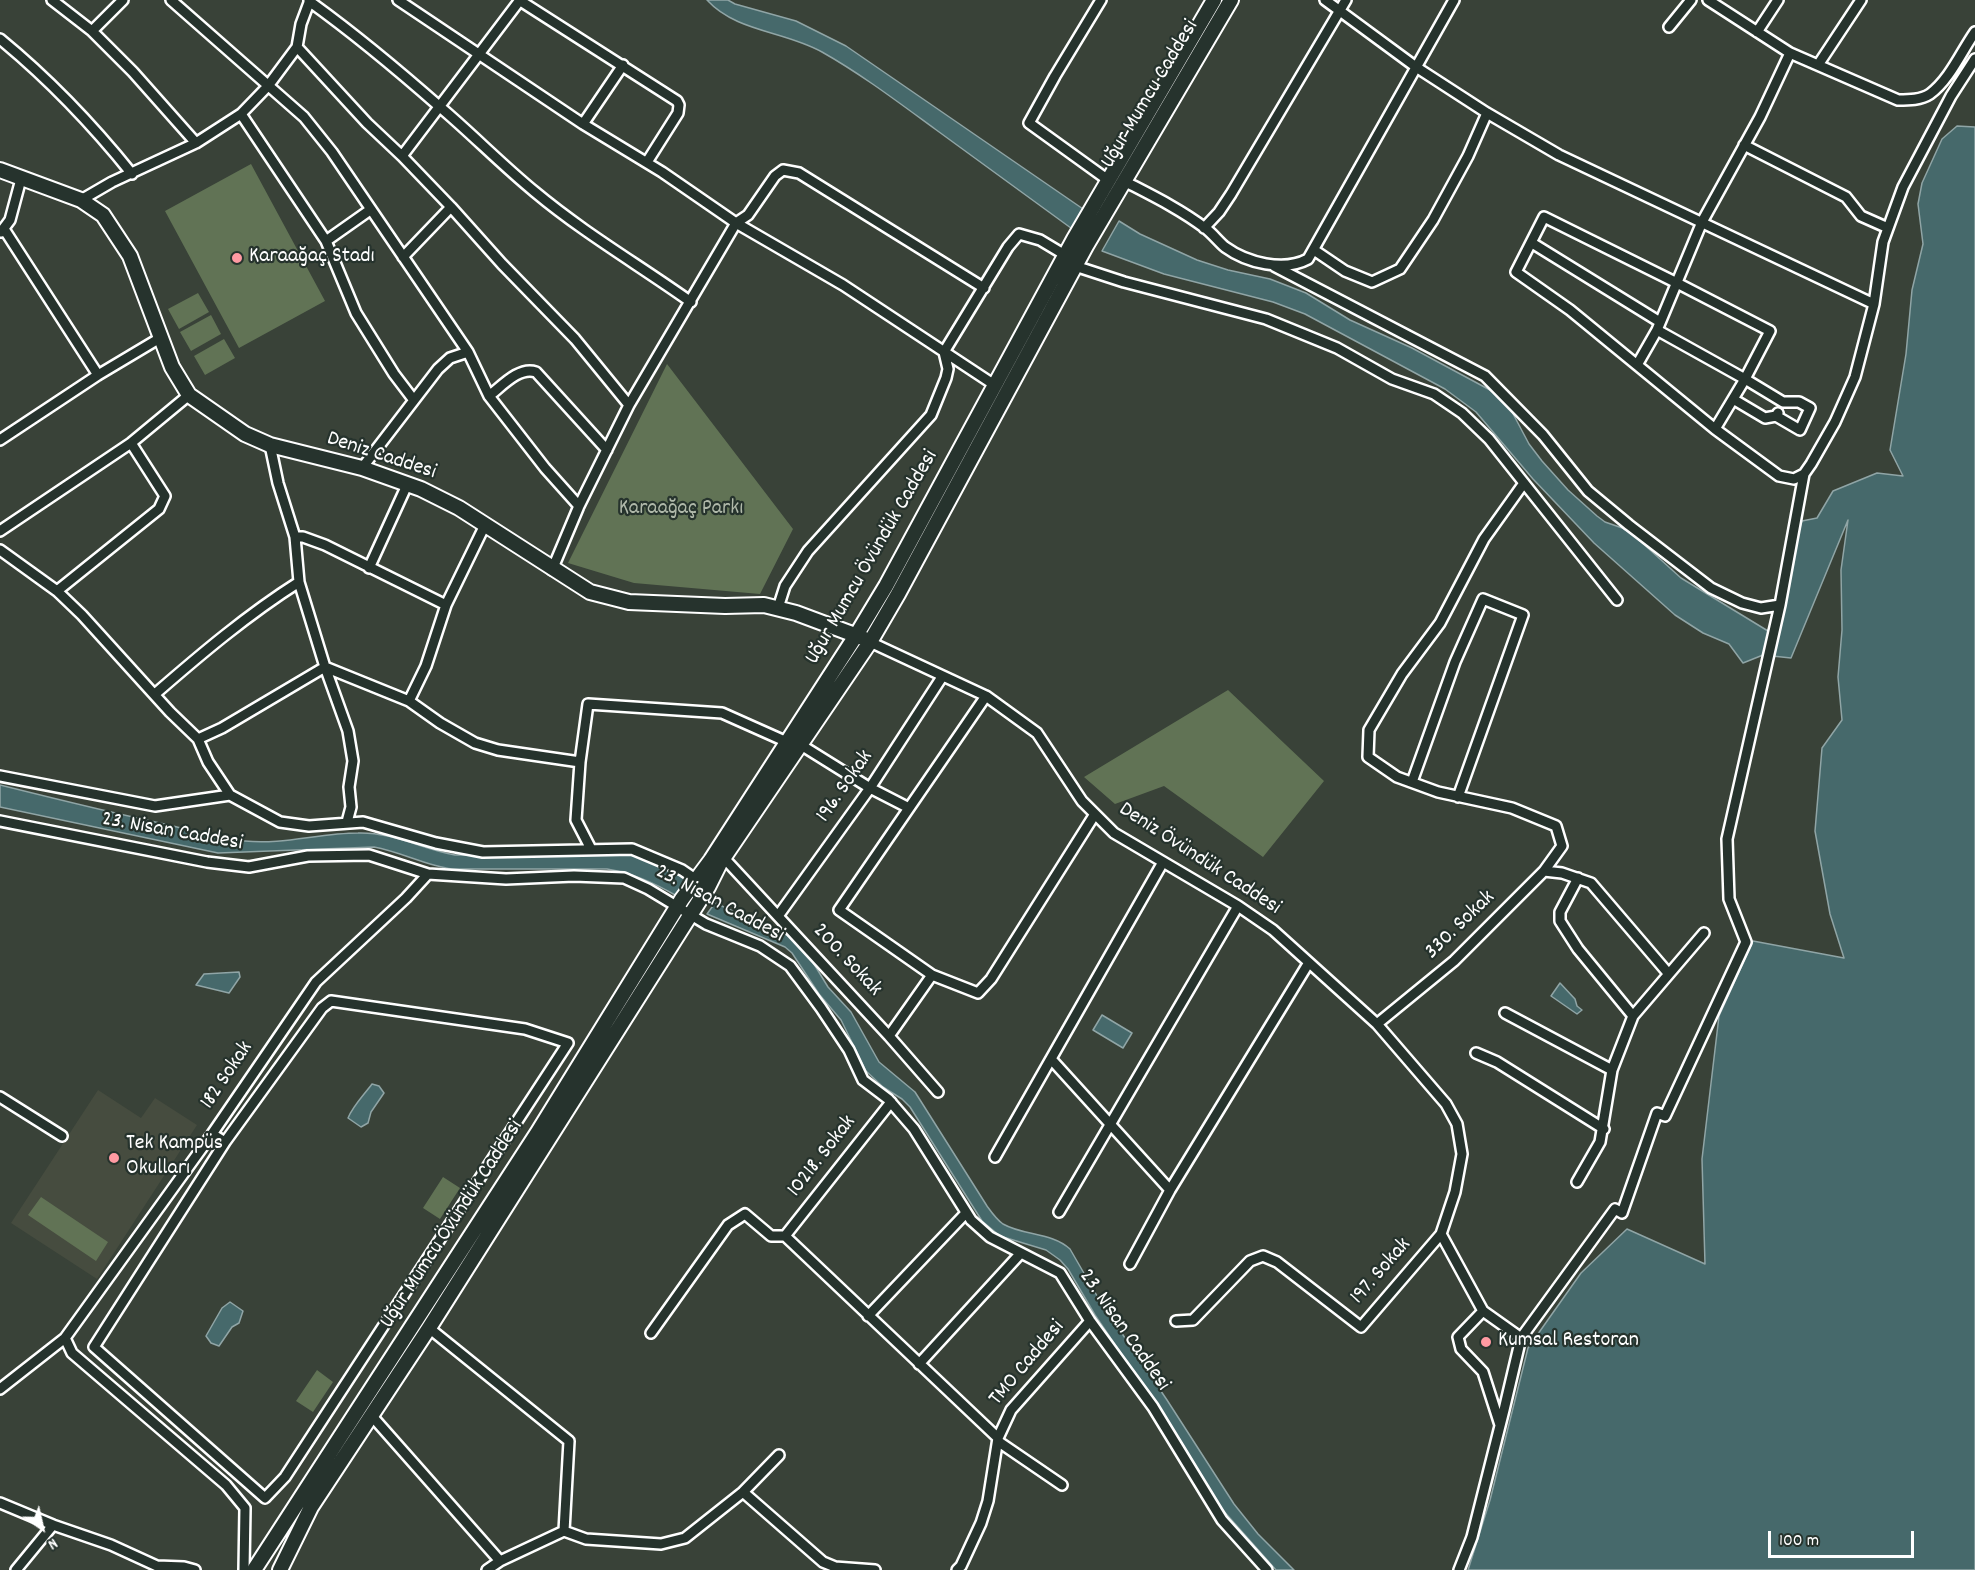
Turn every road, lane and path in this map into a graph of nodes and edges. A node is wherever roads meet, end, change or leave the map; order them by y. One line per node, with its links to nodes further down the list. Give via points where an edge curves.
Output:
1 (52, 0): 19 (street)
2 (123, 0): 19 (street)
3 (171, 0): 30 (street)
4 (398, 0): 25 (street)
5 (520, 0): 25 (street); 27 (street)
6 (1101, 0): 42 (street, via 1029,123)
7 (1214, 0): 42 (street, Uğur Mumcu Caddesi)
8 (1231, 0): 43 (street, Uğur Mumcu Caddesi)
9 (1325, 0): 17 (street)
10 (1346, 0): 17 (street)
11 (1454, 0): 29 (street)
12 (1691, 0): 18 (street)
13 (1708, 0): 20 (street)
14 (1778, 0): 20 (street)
15 (1862, 0): 28 (street)
16 (310, 1): 23 (street); 31 (street)
17 (1339, 11): 29 (street); 49 (street, via 1231,194)
18 (1669, 27)
19 (92, 32): 35 (street)
20 (1757, 32): 24 (street)
21 (1975, 32): 28 (street, via 1930,94 1914,100 1898,100)
22 (0, 39): 40 (street, via 75,106)
23 (297, 47): 30 (street); 37 (street)
24 (1790, 53): 28 (street); 36 (street)
25 (479, 55): 31 (street); 34 (street)
26 (1975, 59): 50 (street, via 1903,187)
27 (623, 65): 34 (street); 38 (street, via 679,105 678,113)
28 (1818, 65)
29 (1416, 68): 32 (street); 55 (street)
30 (268, 86): 33 (street); 46 (street, via 304,117)
31 (440, 106): 37 (street); 62 (street, via 560,212)
32 (1487, 113): 47 (street, via 1559,155); 55 (street, via 1433,220 1400,269 1372,282 1345,271)
33 (241, 114): 35 (street); 52 (street)
34 (583, 124): 38 (street)
35 (196, 143): 40 (street)
36 (1744, 145): 47 (street); 50 (street, via 1846,197 1861,216)
37 (402, 156): 45 (street)
38 (647, 162): 48 (street)
39 (0, 170): 41 (street, Deniz Caddesi)
40 (132, 174): 44 (street)
41 (21, 179): 44 (street, Deniz Caddesi); 51 (street, via 10,220)
42 (1108, 180): 53 (street, Uğur Mumcu Caddesi)
43 (1124, 181): 49 (street); 53 (street, Uğur Mumcu Caddesi)
44 (81, 200): 65 (street, Deniz Caddesi, via 103,215 130,256)
45 (451, 207): 57 (street); 77 (street, via 575,339)
46 (370, 210): 52 (street); 57 (street)
47 (1702, 222): 60 (street); 63 (street)
48 (736, 223): 61 (street, via 758,204 775,176 783,170 795,171); 62 (street); 67 (street, via 843,285)
49 (1204, 228): 59 (street, via 1226,248)
50 (1888, 228): 63 (street)
51 (2, 231): 69 (street)
52 (326, 241): 74 (street, via 356,313)
53 (1080, 242): 56 (street, Uğur Mumcu Övündük Caddesi); 58 (street, Uğur Mumcu Övündük Caddesi)
54 (1532, 243): 60 (street, via 1544,217); 64 (street); 68 (street, via 1516,272)
55 (1314, 250): 59 (street, via 1299,264)
56 (1065, 255): 61 (street, via 1040,240 1019,234); 71 (street, Uğur Mumcu Övündük Caddesi)
57 (403, 257): 66 (street)
58 (1075, 266): 86 (street, via 1266,319 1337,348 1392,379 1434,394 1490,439); 102 (street, Uğur Mumcu Övündük Caddesi)
59 (1274, 266): 99 (street, via 1485,376 1543,435 1588,491 1629,525 1711,588 1761,608)
60 (1677, 283): 64 (street); 70 (street, via 1770,332)
61 (984, 288): 67 (street)
62 (691, 302): 77 (street)
63 (1874, 304): 85 (street, via 1855,377 1835,422)
64 (1658, 326): 68 (street); 70 (street)
65 (160, 338): 69 (street); 72 (street, Deniz Caddesi)
66 (468, 352): 73 (street); 74 (street, via 450,358)
67 (945, 352): 71 (street); 100 (street, via 946,378 931,415 808,550 785,586)
68 (1637, 365): 79 (street)
69 (98, 375): 80 (street)
70 (1745, 379): 75 (street); 76 (street)
71 (993, 384): 101 (street, Uğur Mumcu Övündük Caddesi)
72 (189, 395): 81 (street); 82 (street, Deniz Caddesi, via 245,434)
73 (489, 396): 83 (street, via 516,375 536,372); 88 (street)
74 (413, 399): 84 (street)
75 (1733, 399): 78 (street, via 1765,418); 79 (street)
76 (1783, 402): 78 (street); 78 (street, via 1799,402 1810,408 1800,429)
77 (628, 405): 83 (street)
78 (1776, 416)
79 (1715, 429): 85 (street, via 1779,476 1794,479)
80 (0, 440)
81 (131, 443): 90 (street); 96 (street, via 165,496 159,509)
82 (270, 446): 84 (street, Deniz Caddesi); 91 (street)
83 (607, 450): 88 (street)
84 (362, 468): 87 (street, Deniz Caddesi)
85 (1804, 474): 99 (street)
86 (1524, 483): 97 (street); 113 (street, via 1484,539 1440,623 1402,674 1369,730 1368,758)
87 (407, 484): 89 (street, Deniz Caddesi); 93 (street)
88 (579, 506): 94 (street)
89 (485, 525): 94 (street, Deniz Caddesi); 98 (street)
90 (0, 531)
91 (295, 537): 93 (street, via 324,545); 95 (street)
92 (0, 550): 96 (street)
93 (369, 568): 98 (street)
94 (552, 570): 100 (street, Deniz Caddesi, via 590,592 629,602 764,604)
95 (299, 582): 103 (street); 105 (street, via 264,604)
96 (57, 591): 105 (street)
97 (1617, 600)
98 (446, 605): 107 (street, via 426,666)
99 (1780, 605): 168 (street, via 1727,839 1729,899 1746,942 1665,1116 1657,1113 1622,1213 1615,1209)
100 (778, 608): 101 (street, Deniz Caddesi)
101 (857, 634): 102 (street, Deniz Caddesi); 109 (street, Uğur Mumcu Övündük Caddesi)
102 (870, 642): 104 (street, Deniz Övündük Caddesi); 110 (street, Uğur Mumcu Övündük Caddesi)
103 (325, 667): 107 (street); 108 (street); 120 (street, via 348,731 353,761)
104 (942, 677): 106 (street, Deniz Övündük Caddesi); 114 (street, 196. Sokak)
105 (155, 694): 108 (street)
106 (986, 696): 117 (street, 200. Sokak); 118 (street, Deniz Övündük Caddesi, via 1037,733 1082,801)
107 (409, 701): 111 (street, via 475,743)
108 (198, 739): 115 (street)
109 (787, 742): 111 (street, via 723,713 588,704); 127 (street, Uğur Mumcu Övündük Caddesi, via 711,861)
110 (801, 745): 114 (street); 122 (street, Uğur Mumcu Övündük Caddesi)
111 (580, 762): 121 (street, via 576,820)
112 (0, 776): 115 (street, via 155,806)
113 (1412, 783): 116 (street); 116 (street, via 1455,662 1483,599 1523,615)
114 (870, 788): 117 (street); 131 (street, 196. Sokak)
115 (230, 795): 120 (street, via 280,822 309,826)
116 (1458, 796): 124 (street, 330. Sokak, via 1512,808 1556,826 1562,846)
117 (909, 808): 135 (street, 200. Sokak, via 839,910)
118 (1095, 814): 123 (street, Deniz Övündük Caddesi, via 1114,833); 135 (street, via 991,979 978,993)
119 (0, 821): 125 (street, 23. Nisan Caddesi, via 207,862 249,867 308,856 369,855)
120 (347, 822): 121 (street, via 363,822 483,852)
121 (591, 849): 127 (street, via 632,849 682,870)
122 (724, 858): 127 (street, Uğur Mumcu Övündük Caddesi); 131 (street, 200. Sokak)
123 (1163, 862): 129 (street, Deniz Övündük Caddesi); 141 (street)
124 (1544, 871): 126 (street); 138 (street, 330. Sokak, via 1454,961)
125 (428, 874): 128 (street, 23. Nisan Caddesi, via 506,879 624,878); 149 (street, 182 Sokak, via 316,982)
126 (1578, 878): 134 (street, via 1591,883); 137 (street, via 1560,912 1560,921)
127 (699, 887): 128 (street, Uğur Mumcu Övündük Caddesi); 130 (street, Uğur Mumcu Övündük Caddesi)
128 (680, 903): 130 (street, 23. Nisan Caddesi); 186 (street, Uğur Mumcu Övündük Caddesi, via 538,1132)
129 (1238, 906): 133 (street, Deniz Övündük Caddesi, via 1273,930); 147 (street)
130 (691, 911): 145 (street, 23. Nisan Caddesi, via 706,924 760,946 790,966 849,1050 862,1080); 165 (street, Uğur Mumcu Övündük Caddesi)
131 (778, 916): 139 (street, 200. Sokak)
132 (1704, 933): 134 (street)
133 (1308, 964): 138 (street, Deniz Övündük Caddesi); 154 (street)
134 (1668, 973): 137 (street)
135 (932, 975): 139 (street)
136 (1505, 1013): 142 (street)
137 (1633, 1016): 142 (street)
138 (1377, 1024): 146 (street, Deniz Övündük Caddesi, via 1446,1104)
139 (889, 1036): 143 (street, 200. Sokak)
140 (1476, 1053): 148 (street)
141 (1051, 1059): 147 (street); 152 (street)
142 (1612, 1070): 148 (street)
143 (938, 1092)
144 (0, 1097): 150 (street)
145 (891, 1102): 156 (street, 23. Nisan Caddesi, via 914,1129); 158 (street, 10218. Sokak)
146 (1457, 1124): 157 (street, 197. Sokak, via 1462,1154)
147 (1109, 1125): 154 (street); 155 (street)
148 (1604, 1129): 153 (street)
149 (212, 1134): 151 (street); 167 (street, 182 Sokak)
150 (62, 1136)
151 (225, 1142): 151 (street, via 331,1001 525,1029 567,1043 285,1477 265,1498 94,1347)
152 (995, 1157)
153 (1577, 1182)
154 (1170, 1190): 160 (street)
155 (1059, 1212)
156 (966, 1213): 159 (street, 23. Nisan Caddesi, via 990,1238); 162 (street)
157 (1441, 1234): 161 (street); 164 (street, 197. Sokak, via 1361,1327 1277,1262 1263,1256 1250,1261 1192,1320)
158 (785, 1236): 162 (street); 166 (street, via 771,1236 745,1214 728,1225)
159 (1020, 1254): 163 (street, 23. Nisan Caddesi, via 1060,1273); 169 (street)
160 (1130, 1264)
161 (1483, 1311): 168 (street); 172 (street, via 1458,1336 1461,1349 1483,1372)
162 (868, 1316): 169 (street)
163 (1090, 1321): 173 (street, TMO Caddesi, via 1011,1410); 190 (street, 23. Nisan Caddesi, via 1153,1407 1222,1520)
164 (1176, 1321)
165 (429, 1328): 171 (street, Uğur Mumcu Övündük Caddesi); 179 (street, via 569,1441)
166 (651, 1333)
167 (65, 1338): 170 (street, 182 Sokak); 185 (street, via 72,1353 226,1485 245,1508)
168 (1521, 1338): 172 (street)
169 (919, 1364): 173 (street)
170 (0, 1389)
171 (371, 1415): 180 (street); 187 (street, Uğur Mumcu Övündük Caddesi, via 311,1507)
172 (1500, 1427): 191 (street, via 1472,1537)
173 (999, 1440): 175 (street); 182 (street, TMO Caddesi, via 988,1501)
174 (779, 1455): 176 (street)
175 (1062, 1485)
176 (742, 1492): 179 (street, via 685,1538 661,1544 586,1539); 189 (street, via 823,1562 835,1567)
177 (0, 1503): 178 (street)
178 (53, 1525): 181 (street, via 111,1545); 183 (street)
179 (564, 1531): 180 (street)
180 (500, 1561): 188 (street)
181 (159, 1568): 184 (street)
182 (962, 1569)
183 (16, 1570)
184 (195, 1570)
185 (244, 1570)
186 (254, 1570)
187 (280, 1570)
188 (487, 1570)
189 (875, 1570)
190 (1267, 1570)
191 (1459, 1570)

